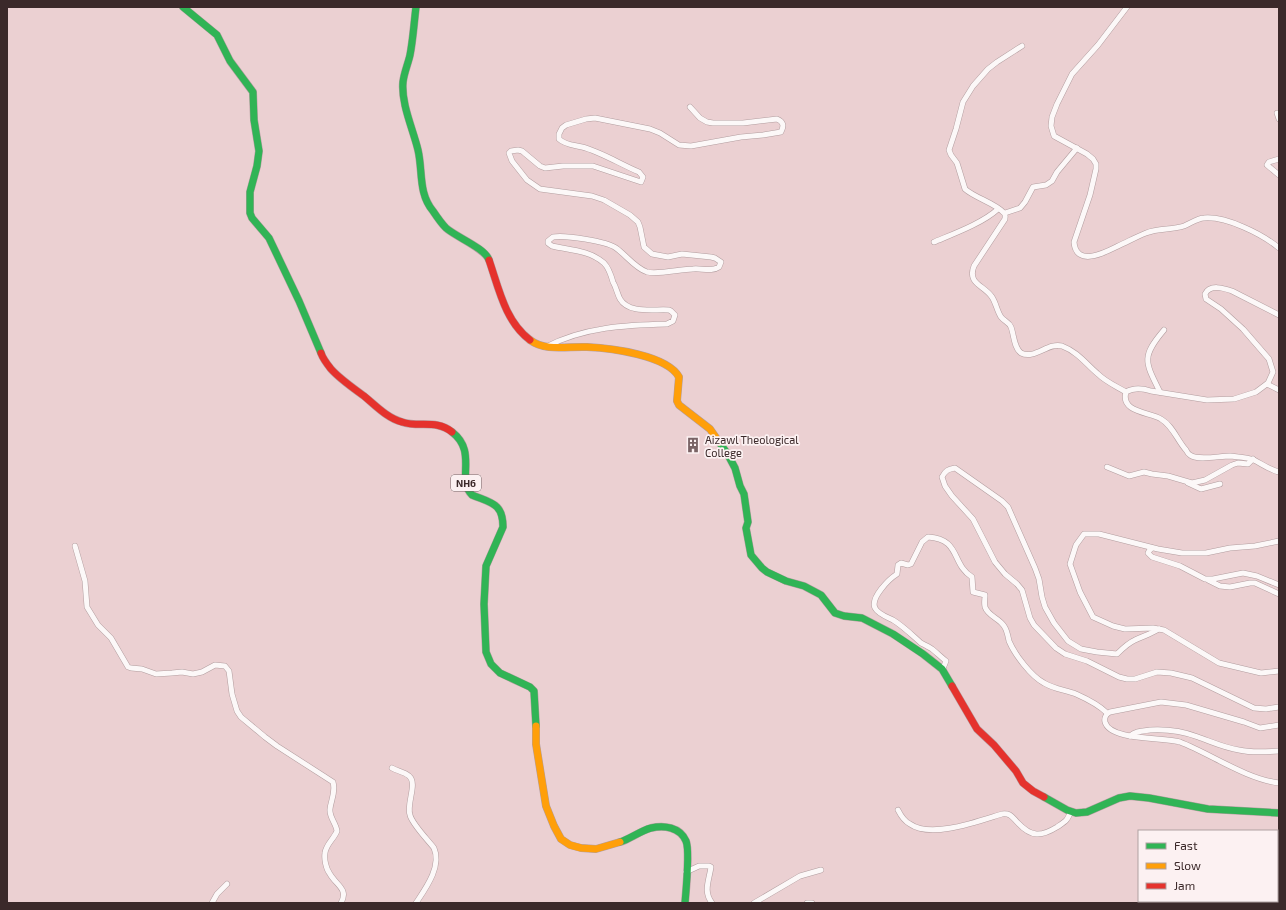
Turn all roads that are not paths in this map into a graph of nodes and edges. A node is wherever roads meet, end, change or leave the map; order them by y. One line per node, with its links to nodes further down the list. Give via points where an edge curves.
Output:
1 (183, 7): 47 (main road, NH6, via 217,35 230,61 252,92 259,151 250,192 250,213 269,238 323,358 348,384 393,419 403,423 439,425 456,435 465,450 466,484 469,492 492,503 501,512 503,527 485,574 486,652 491,664 500,673 534,691 536,744 546,806 561,839 570,845 596,849 623,841 650,828 666,826 675,829 686,841)
2 (416, 7): 17 (main road, via 403,91 418,151 426,201 446,228 488,257 512,321 530,341)
3 (1127, 7): 8 (street, via 1072,74 1052,117 1054,136)
4 (1022, 46): 11 (street, via 993,65 966,96 961,105 949,150 957,163 965,189)
5 (690, 107): 17 (street, via 707,122 743,123 777,119 783,125 781,132 691,146 679,145 650,128 595,118 578,121 562,128 559,139 562,142 590,149 638,172 643,177 641,182 594,166 545,168 518,150 509,153 526,180 540,189 592,196 630,215 638,222 644,247 652,254 668,257 682,254 711,257 721,262 720,268 716,270 696,268 648,272 612,245 561,236 553,237 548,244 579,251 603,263 609,270 620,298 628,307 668,310 675,315 673,321 667,324 606,328 561,339)
6 (1277, 113): 7 (street)
7 (1279, 119)
8 (1077, 148): 12 (street, via 1052,181 1033,188 1020,208); 14 (street, via 1093,159 1096,169 1074,242 1076,250 1086,257 1099,255 1148,232 1183,226 1203,218 1216,218 1251,230)
9 (1279, 159): 10 (street, via 1267,164)
10 (1279, 175)
11 (998, 209): 12 (street); 13 (street, via 983,220)
12 (1005, 213): 20 (street, via 1005,219 974,266 972,275 991,296 1002,318 1011,327 1019,350 1024,354 1032,354 1055,345 1061,346 1074,352 1107,382)
13 (934, 242)
14 (1279, 248)
15 (1279, 315): 18 (street, via 1232,291 1211,288 1205,294 1206,299 1243,329 1269,359 1273,372)
16 (1164, 330): 21 (street, via 1153,343 1148,358 1148,368)
17 (546, 347): 34 (main road, via 602,348 638,355 672,368 679,377 677,401 710,429 735,468 744,494 748,542 751,555 756,561 767,572 821,595 835,613 862,618 893,634)
18 (1267, 384): 19 (street); 21 (street, via 1256,392 1234,399 1207,400)
19 (1279, 390)
20 (1126, 392): 21 (street, via 1135,388); 22 (street, via 1126,400 1133,409 1160,418 1171,427 1190,455 1198,458 1228,456)
21 (1160, 392)
22 (1253, 459): 24 (street); 25 (street, via 1248,464 1238,463 1225,468 1202,482)
23 (1107, 467): 25 (street, via 1129,476 1144,472)
24 (1279, 472)
25 (1186, 482): 26 (street, via 1202,489)
26 (1220, 484)
27 (1279, 542): 29 (street, via 1206,553 1182,553)
28 (75, 546): 50 (street, via 85,581 87,607 98,625 111,638 128,667 156,674 193,674 215,665 225,666 229,671 232,694 241,717 277,746 333,782 334,798 330,808 337,831 324,854 329,873 344,892)
29 (1152, 548): 30 (street, via 1148,553 1152,557 1180,566); 33 (street, via 1099,534 1084,534 1076,545 1070,564 1093,617 1125,629)
30 (1205, 579): 31 (street, via 1243,573); 32 (street, via 1226,587 1255,583)
31 (1279, 585)
32 (1279, 594)
33 (1159, 629): 35 (street, via 1220,663 1261,673); 36 (street, via 1135,640 1117,654 1081,649 1068,641 1048,615 1035,568 1008,507 955,468 944,472 942,477 945,486 973,520 995,562 1022,590 1034,625 1056,648 1119,677 1135,679 1157,672 1172,673 1200,682 1254,708 1266,710)
34 (942, 669): 37 (street, via 946,661 874,606 881,589 897,574 898,566 901,563 910,564 922,542 928,537 936,537 951,546 963,570 972,577 973,592 985,595 986,608 993,617 1000,620 1016,653 1027,668 1043,683 1076,694); 44 (main road, via 977,729 994,745 1023,783)
35 (1279, 671)
36 (1279, 707)
37 (1107, 713): 38 (street, via 1161,702 1186,706 1260,728); 39 (street, via 1105,723 1108,726)
38 (1279, 725)
39 (1130, 736): 40 (street, via 1136,732 1164,729 1198,736 1239,750); 42 (street, via 1178,742 1262,780)
40 (1279, 752)
41 (392, 768): 51 (street, via 411,778 413,784 408,804 409,815 434,848 437,857 431,876)
42 (1279, 782)
43 (898, 810): 44 (street, via 914,827 937,830 1007,813 1034,834 1049,832 1068,820)
44 (1071, 811): 45 (main road, via 1087,812 1130,796 1208,809)
45 (1279, 813)
46 (821, 870): 54 (street, via 800,876)
47 (686, 872): 52 (main road, NH6); 53 (street, via 699,866 710,867 707,890)
48 (227, 884): 49 (street, via 216,894)
49 (212, 903)
50 (341, 903)
51 (416, 903)
52 (685, 903)
53 (712, 903)
54 (754, 903)
55 (807, 903): 56 (street)
56 (812, 903)

